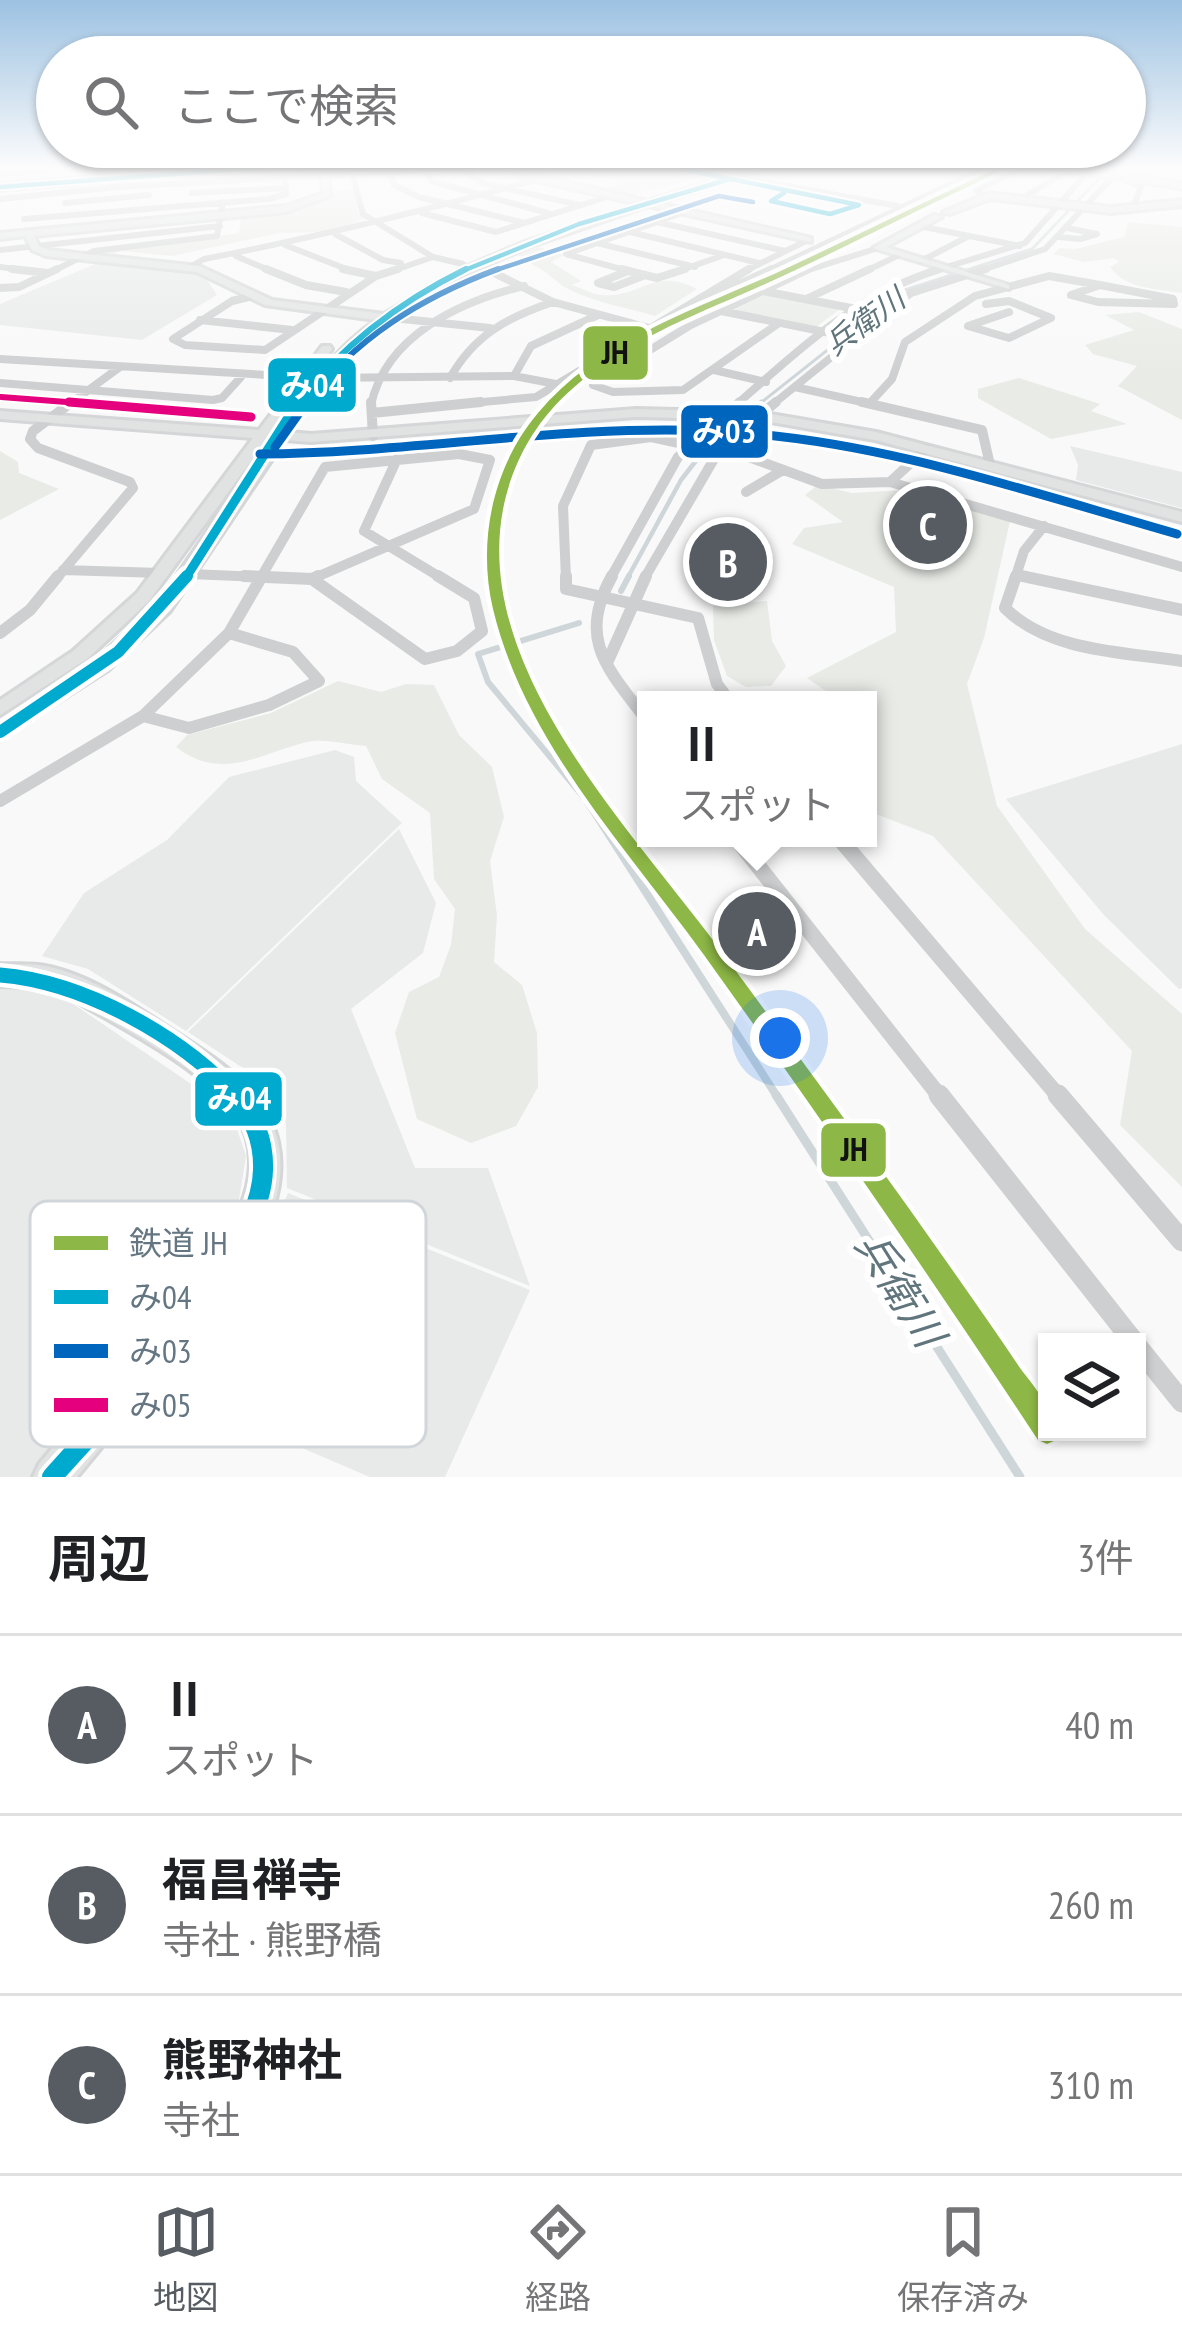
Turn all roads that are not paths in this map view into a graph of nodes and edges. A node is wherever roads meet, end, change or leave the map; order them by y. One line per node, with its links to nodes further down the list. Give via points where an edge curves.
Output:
1 (29, 236): 21 (street)
2 (106, 236): 21 (street)
3 (217, 236): 29 (street)
4 (322, 236): 19 (street)
5 (338, 236): 33 (street)
6 (398, 236): 30 (street)
7 (553, 236): 34 (street)
8 (617, 236): 20 (street)
9 (644, 236): 27 (street)
10 (718, 236): 25 (street)
11 (791, 236): 18 (street)
12 (843, 236): 59 (street)
13 (901, 236): 23 (street)
14 (969, 236): 22 (street); 31 (street)
15 (1034, 236): 22 (street)
16 (1090, 236): 17 (street)
17 (1059, 237): 39 (street, via 1020,260)
18 (808, 240): 25 (street)
19 (280, 243): 26 (street); 42 (street)
20 (597, 243): 37 (street); 38 (street, via 566,254)
21 (34, 246): 24 (street); 29 (street)
22 (1020, 246): 39 (street)
23 (878, 248): 28 (street); 47 (street, via 853,250)
24 (0, 250)
25 (785, 251): 32 (street)
26 (231, 254): 36 (street); 48 (street)
27 (724, 255): 32 (street); 37 (street)
28 (897, 256): 31 (street); 51 (street)
29 (80, 257): 36 (street); 40 (street)
30 (433, 257): 33 (street); 34 (street)
31 (921, 261): 39 (street)
32 (759, 263): 59 (street)
33 (404, 264): 42 (street)
34 (468, 265): 43 (street); 60 (street); 62 (street)
35 (0, 267): 40 (street)
36 (188, 268): 49 (street)
37 (695, 268): 41 (street, via 668,278)
38 (628, 271): 41 (street); 41 (street, via 598,283 614,287)
39 (957, 271): 45 (street); 55 (street, via 902,281); 71 (street, via 917,289)
40 (48, 273): 46 (street)
41 (646, 275)
42 (376, 276): 48 (street)
43 (524, 286): 53 (street); 64 (street, via 488,292)
44 (1101, 286): 45 (street, via 1049,276); 52 (street); 52 (street, via 1071,295)
45 (1005, 287): 50 (street)
46 (0, 288)
47 (764, 291): 51 (street); 57 (street)
48 (346, 292): 56 (street)
49 (253, 296): 56 (street); 63 (street)
50 (969, 298): 54 (street); 86 (street, via 905,342 892,379)
51 (806, 299): 55 (street)
52 (1178, 300)
53 (553, 302): 61 (street); 67 (street)
54 (986, 304): 58 (street); 66 (street, via 1010,301 1052,318)
55 (851, 308): 70 (street)
56 (320, 310): 60 (street); 69 (street)
57 (721, 311): 65 (street); 74 (street, via 593,385 680,391)
58 (1009, 313): 66 (street); 66 (street, via 968,326 1009,338)
59 (673, 314): 68 (street)
60 (367, 315): 62 (street); 77 (street)
61 (596, 316): 68 (street); 75 (street, via 531,346)
62 (383, 317): 64 (street); 78 (street)
63 (200, 320): 69 (street); 69 (street, via 173,339 262,350)
64 (434, 322): 67 (street); 80 (street)
65 (779, 323): 70 (street); 74 (street)
66 (1037, 323)
67 (490, 328): 79 (street)
68 (649, 328): 83 (street)
69 (292, 330)
70 (821, 332): 71 (street); 81 (street)
71 (853, 338): 84 (street)
72 (0, 359): 73 (street)
73 (120, 367): 76 (street); 85 (street)
74 (714, 370): 81 (street)
75 (514, 376): 79 (street); 83 (street)
76 (241, 377): 77 (street); 85 (street, via 216,400)
77 (301, 377): 93 (street)
78 (320, 378): 80 (street); 93 (street)
79 (450, 378): 80 (street)
80 (383, 380): 87 (street)
81 (766, 382): 88 (street)
82 (0, 383): 85 (street)
83 (556, 384): 87 (street, via 527,400)
84 (795, 387): 86 (street); 90 (street)
85 (88, 390): 91 (street)
86 (869, 404): 98 (street, via 982,430)
87 (372, 413): 92 (street)
88 (731, 414): 90 (street); 92 (street, via 636,413); 94 (street)
89 (0, 415): 91 (street)
90 (756, 416): 95 (street); 96 (street)
91 (50, 419): 93 (street); 106 (street, via 33,431 32,443 134,485)
92 (373, 436): 93 (street)
93 (270, 437): 107 (street); 108 (street)
94 (688, 445): 112 (street); 112 (street, via 651,437 591,445 562,506 566,589)
95 (721, 447): 99 (street); 113 (street, via 687,493)
96 (926, 449): 98 (street); 100 (street)
97 (397, 460): 104 (street, via 363,529); 104 (street, via 490,460 474,509); 110 (street, via 322,469)
98 (990, 465): 102 (street)
99 (784, 470): 100 (street, via 821,484); 101 (street)
100 (890, 482): 103 (street)
101 (746, 492)
102 (1182, 517)
103 (1044, 526): 105 (street); 109 (street)
104 (388, 546): 111 (street); 111 (street, via 472,596 479,637 425,658)
105 (1182, 567)
106 (64, 569): 107 (street); 115 (street)
107 (160, 573): 121 (street, via 98,640)
108 (189, 574): 110 (street); 123 (street, via 123,649)
109 (1016, 575): 114 (street); 117 (street, via 1005,611 1030,631)
110 (260, 577): 111 (street); 116 (street)
111 (312, 580)
112 (603, 600): 113 (street); 118 (street, via 593,628)
113 (631, 603): 118 (street); 119 (street, via 700,619)
114 (1182, 610)
115 (0, 633)
116 (229, 633): 122 (street); 122 (street, via 272,640 319,681 189,728)
117 (1182, 661)
118 (607, 668): 120 (street)
119 (722, 691)
120 (637, 707)
121 (0, 709)
122 (143, 716): 124 (street)
123 (0, 732)
124 (0, 801)
125 (743, 847): 130 (street)
126 (847, 847): 129 (street)
127 (0, 975): 128 (street, via 66,983 214,1075 251,1112 261,1149)
128 (258, 1201)
129 (1182, 1241)
130 (1127, 1333)
131 (1146, 1357): 132 (street)
132 (1182, 1402)
133 (77, 1447): 134 (street)
134 (52, 1477)

